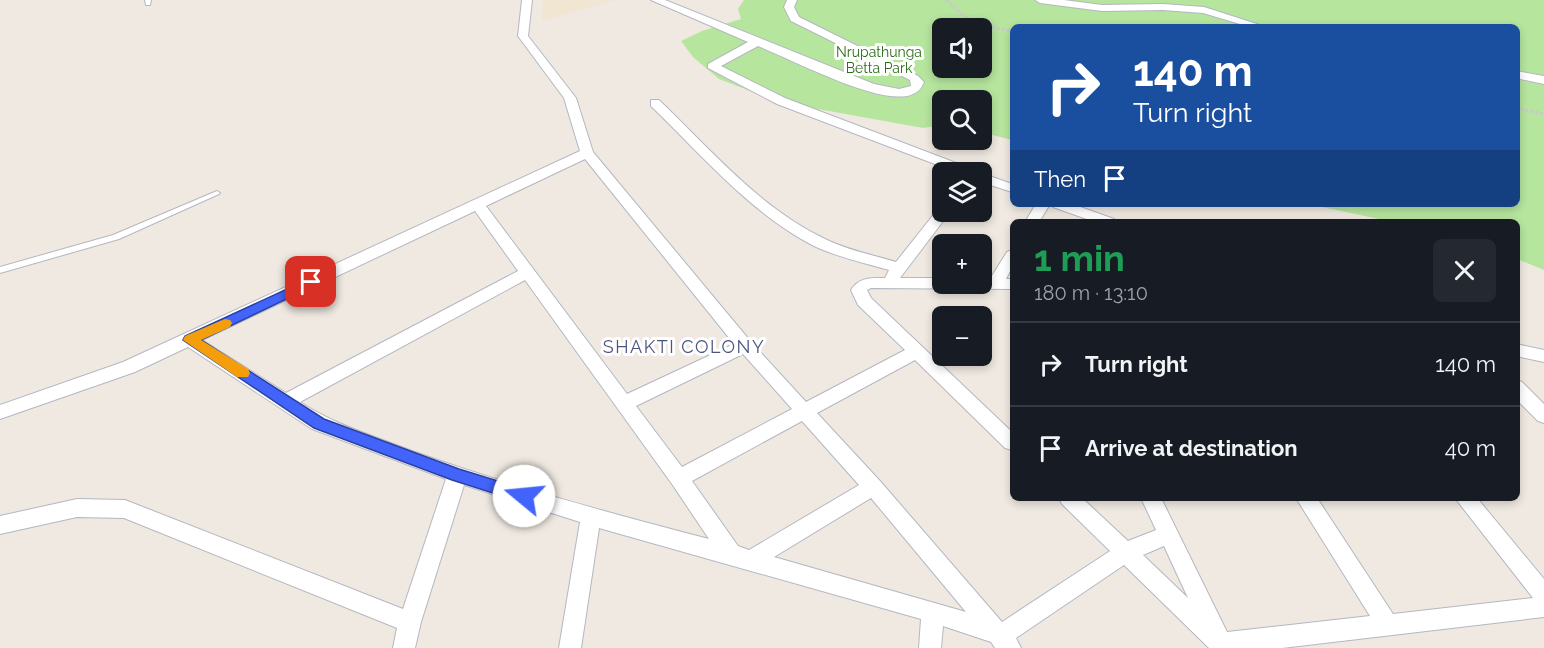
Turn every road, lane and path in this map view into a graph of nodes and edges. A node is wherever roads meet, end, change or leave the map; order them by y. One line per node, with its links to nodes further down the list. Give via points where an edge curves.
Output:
1 (527, 0): 14 (street, via 523,36 570,98)
2 (656, 0): 8 (street)
3 (792, 0): 8 (street, via 789,8 795,19 914,78 917,87 906,93 890,92)
4 (946, 0): 7 (path, via 972,23)
5 (1040, 0): 6 (street, via 1102,8 1204,10)
6 (1251, 24)
7 (1010, 31)
8 (758, 41): 15 (street, via 712,66 781,102)
9 (1520, 75): 10 (street)
10 (1544, 80)
11 (655, 103): 24 (street, via 761,205 788,225 822,244)
12 (1520, 109): 13 (path)
13 (1544, 114)
14 (588, 153): 19 (street); 30 (street)
15 (940, 162)
16 (992, 181): 17 (street)
17 (1010, 187)
18 (217, 193): 25 (lane, via 116,237)
19 (476, 203): 26 (street); 29 (street)
20 (1066, 207): 21 (street)
21 (1100, 219)
22 (935, 222): 24 (street)
23 (1010, 262): 28 (street)
24 (899, 268): 27 (street)
25 (0, 270)
26 (526, 273): 35 (street); 36 (street)
27 (888, 283): 28 (street); 31 (street, via 862,286 859,294)
28 (1004, 284)
29 (190, 340): 35 (street); 38 (street, via 129,367)
30 (745, 346): 36 (street); 37 (street)
31 (917, 351): 37 (street); 40 (street)
32 (1520, 351): 33 (street)
33 (1544, 356)
34 (1520, 391): 39 (street)
35 (287, 401): 41 (street, via 319,424)
36 (624, 404): 42 (street)
37 (804, 411): 42 (street); 43 (street)
38 (0, 412)
39 (1544, 416)
40 (1010, 438)
41 (457, 475): 48 (street); 56 (street)
42 (679, 478): 52 (street)
43 (873, 487): 52 (street); 58 (street)
44 (1073, 501): 51 (street)
45 (1152, 501): 50 (street)
46 (1308, 501): 57 (street)
47 (1467, 501): 53 (street)
48 (591, 517): 52 (street); 61 (street)
49 (0, 525): 56 (street, via 77,507 105,505 125,509)
50 (1168, 534): 51 (street); 59 (street)
51 (1125, 552): 58 (street); 59 (street)
52 (740, 557): 55 (street)
53 (1544, 595)
54 (1544, 607): 57 (street)
55 (933, 612): 58 (street); 62 (street)
56 (410, 622): 60 (street)
57 (1388, 625): 59 (street)
58 (1005, 641)
59 (1221, 644)
60 (404, 648)
61 (570, 648)
62 (930, 648)

